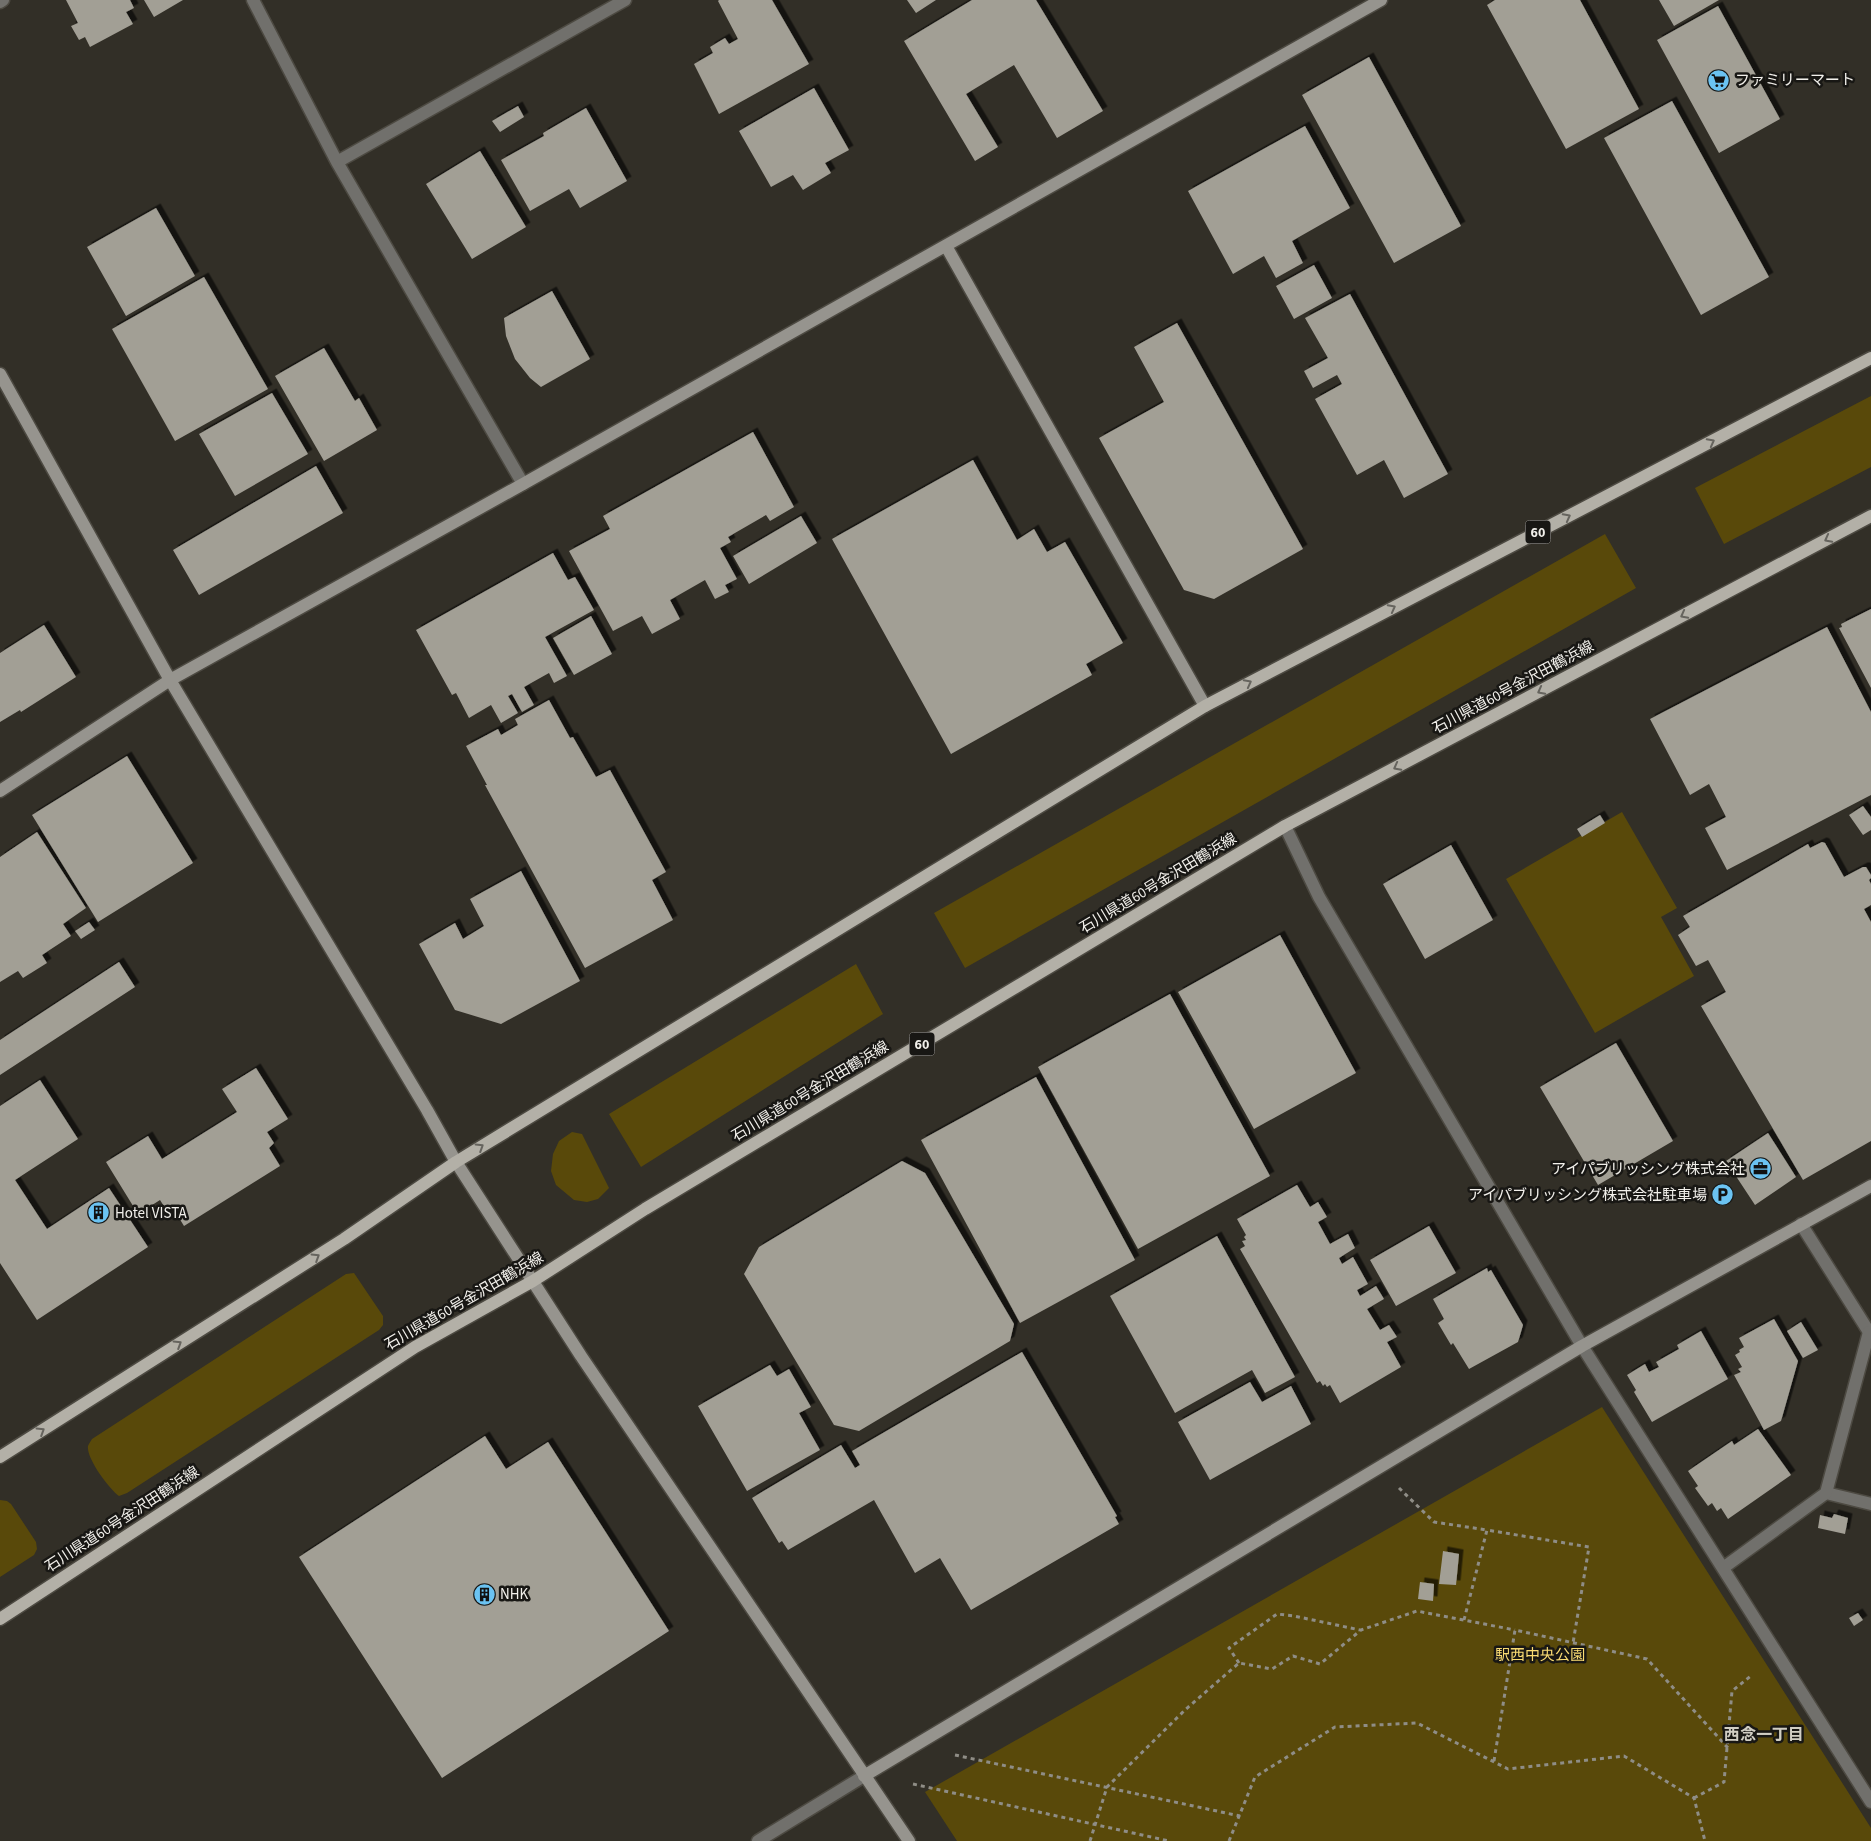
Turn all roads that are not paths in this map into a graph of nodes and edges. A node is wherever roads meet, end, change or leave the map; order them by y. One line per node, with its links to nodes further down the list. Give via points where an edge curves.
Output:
1 (253, 0): 4 (street)
2 (625, 0): 4 (street)
3 (1381, 0): 5 (street)
4 (337, 162): 8 (street)
5 (946, 246): 8 (street); 11 (street)
6 (1871, 358): 11 (main road, 60, one-way to 6)
7 (0, 374): 10 (street)
8 (523, 484): 10 (street)
9 (1871, 516): 13 (main road, 石川県道60号金沢田鶴浜線 / 60, one-way to 13)
10 (170, 680): 12 (street); 14 (street)
11 (1204, 706): 14 (main road, 60, one-way to 11)
12 (0, 791)
13 (1285, 826): 17 (main road, 石川県道60号金沢田鶴浜線 / 60, via 645,1209); 19 (street, via 1319,897)
14 (456, 1162): 17 (street); 20 (main road, 60, one-way to 14, via 344,1239)
15 (1871, 1186): 16 (street)
16 (1802, 1224): 18 (street); 19 (street)
17 (533, 1281): 24 (main road, 石川県道60号金沢田鶴浜線 / 60, via 415,1347); 25 (street)
18 (1870, 1332): 21 (street)
19 (1582, 1346): 23 (street); 25 (street)
20 (0, 1457)
21 (1826, 1493): 22 (street); 23 (street)
22 (1871, 1504)
23 (1723, 1568): 26 (street)
24 (0, 1619)
25 (864, 1776): 27 (street); 28 (street)
26 (1871, 1802)
27 (758, 1841)
28 (909, 1841)

